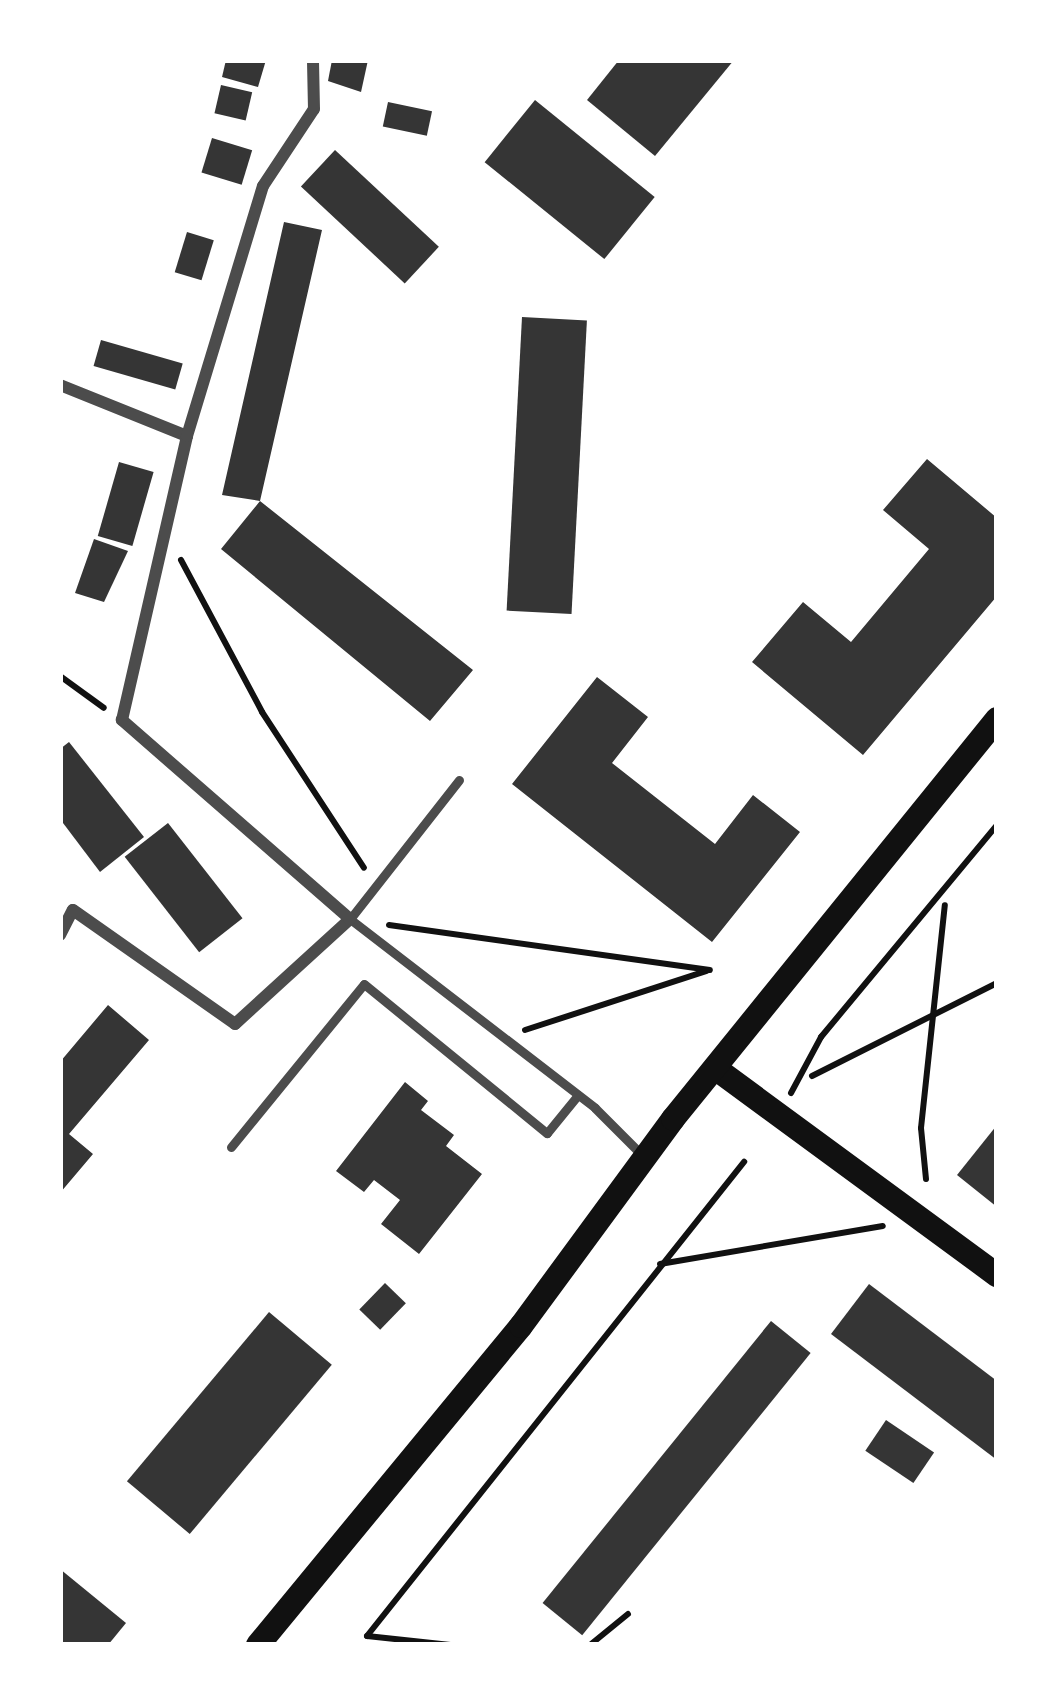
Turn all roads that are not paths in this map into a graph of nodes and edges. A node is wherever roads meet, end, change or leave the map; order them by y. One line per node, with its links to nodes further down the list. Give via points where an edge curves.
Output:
1 (314, 60): 3 (street, via 314,109 262,186)
2 (60, 386): 3 (street)
3 (187, 436): 6 (street, via 122,720)
4 (997, 719): 8 (main road)
5 (459, 780): 6 (lane)
6 (350, 919): 7 (street, via 235,1024 73,910); 9 (lane)
7 (60, 934)
8 (715, 1068): 11 (main road); 12 (main road)
9 (578, 1095): 10 (lane, via 548,1133 364,984); 11 (lane)
10 (231, 1147)
11 (645, 1158): 13 (main road, via 521,1326)
12 (997, 1276)
13 (258, 1645)

